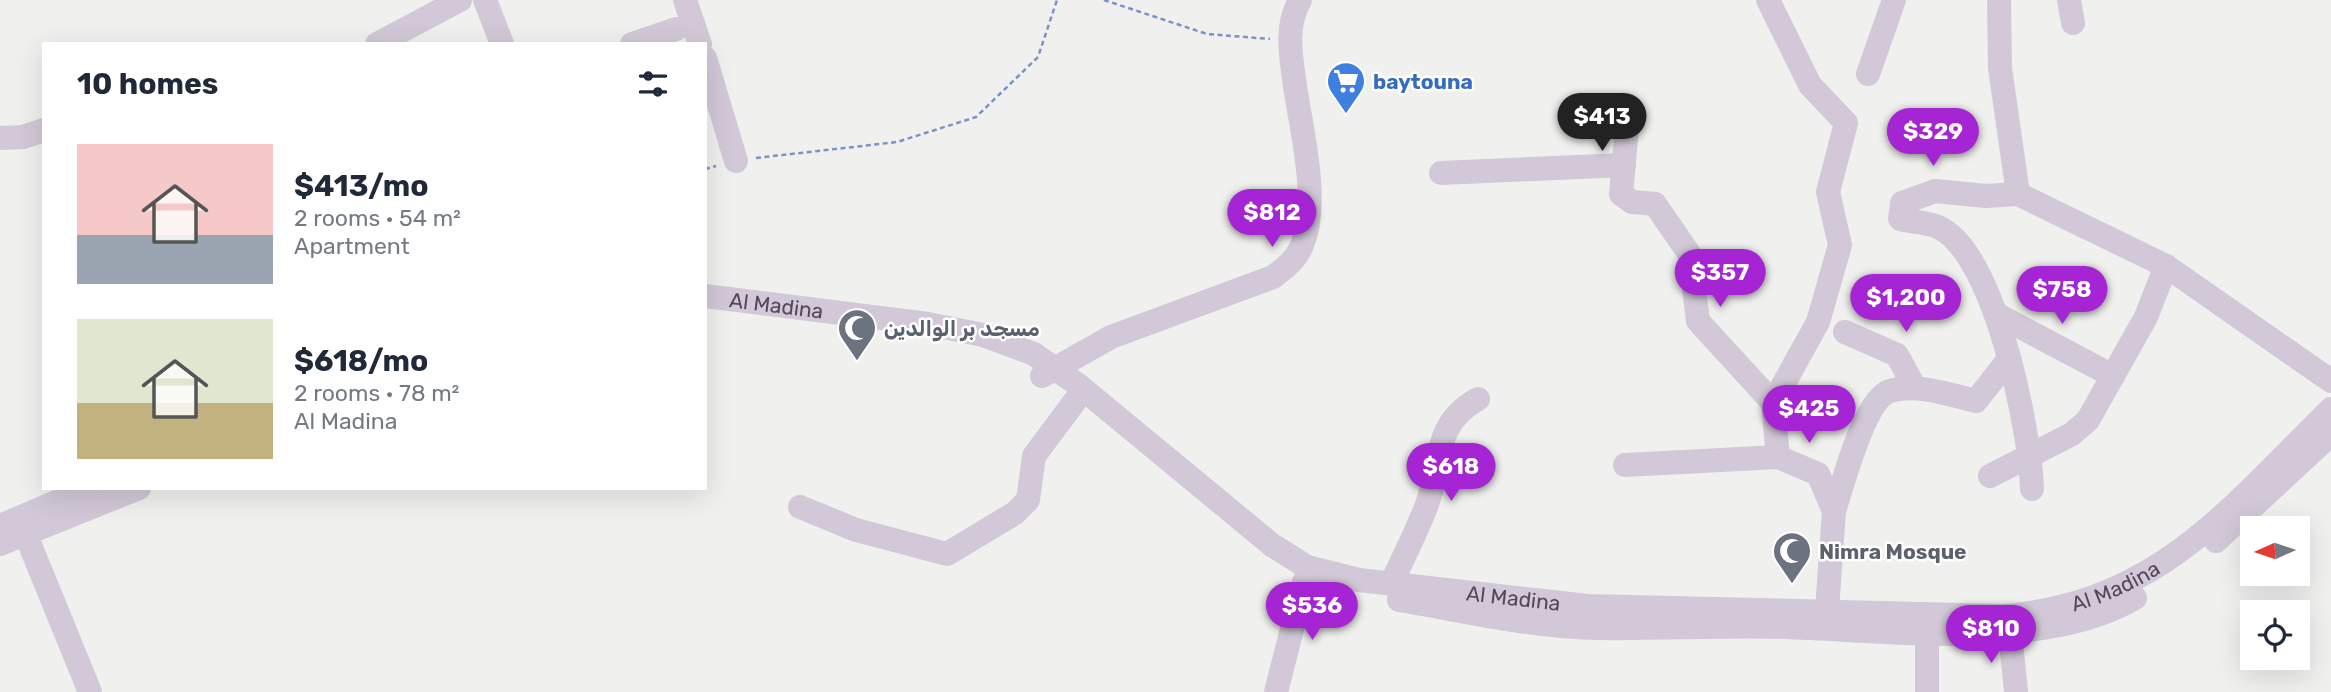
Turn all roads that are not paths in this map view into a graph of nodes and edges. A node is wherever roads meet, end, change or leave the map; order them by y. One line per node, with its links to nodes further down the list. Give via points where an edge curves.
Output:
1 (460, 0): 9 (street)
2 (485, 0): 10 (street)
3 (685, 0): 12 (street)
4 (1300, 0): 28 (street, via 1288,41 1307,164 1309,222 1291,263 1273,276 1111,337)
5 (1768, 0): 34 (street, via 1810,85 1846,123 1828,192 1840,245 1818,322)
6 (1894, 0): 14 (street)
7 (1999, 0): 21 (street, via 2000,68)
8 (676, 29): 11 (street)
9 (381, 42)
10 (501, 42)
11 (638, 42)
12 (700, 42)
13 (707, 65): 18 (street)
14 (1868, 74)
15 (1628, 117): 19 (street)
16 (42, 131): 17 (street)
17 (0, 138)
18 (736, 160)
19 (1624, 165): 20 (street); 34 (street, via 1621,194 1632,202 1655,204 1690,255 1698,321)
20 (1441, 173)
21 (2018, 194): 22 (street); 25 (street, via 1935,191 1902,203 1900,219 1939,227 1967,253)
22 (2166, 266): 29 (street, via 2146,317); 30 (street)
23 (707, 296): 28 (street, Al Madina, via 970,332 1034,354)
24 (707, 312): 28 (street, Al Madina, via 934,341)
25 (1996, 314): 27 (street); 29 (street)
26 (1845, 332): 31 (street, via 1896,355)
27 (2009, 359): 31 (street, via 1976,401); 37 (street)
28 (1047, 373): 33 (street, Al Madina); 49 (street, Al Madina, via 1307,567 1359,580)
29 (2113, 376): 37 (street, via 2081,428)
30 (2331, 381)
31 (1915, 388): 45 (street, via 1888,391 1870,408)
32 (1478, 399): 49 (street, via 1463,407 1443,433 1427,505)
33 (1075, 401): 44 (street, via 1034,456 1028,500 1015,513 947,554 856,530); 48 (street, Al Madina)
34 (1773, 403): 38 (street)
35 (2331, 409): 51 (street, Al Madina, via 2220,517 2143,576 2110,593 2044,613)
36 (2331, 434): 52 (street, Al Madina, via 2242,520 2173,576 2089,620)
37 (2031, 454): 40 (street); 41 (street)
38 (1779, 457): 39 (street); 45 (street, via 1818,474)
39 (1625, 465)
40 (1990, 476)
41 (2032, 489)
42 (85, 490): 46 (street)
43 (132, 490): 46 (street)
44 (800, 507)
45 (1834, 511): 50 (street)
46 (15, 526): 47 (street); 53 (street)
47 (0, 544)
48 (1304, 582): 51 (street, Al Madina, via 1505,618 1597,628); 54 (street)
49 (1392, 582): 50 (street, Al Madina, via 1588,606)
50 (1827, 610): 51 (street, Al Madina)
51 (1927, 622): 52 (street, Al Madina); 55 (street)
52 (2010, 632): 56 (street)
53 (90, 692)
54 (1276, 692)
55 (1927, 692)
56 (2016, 692)

